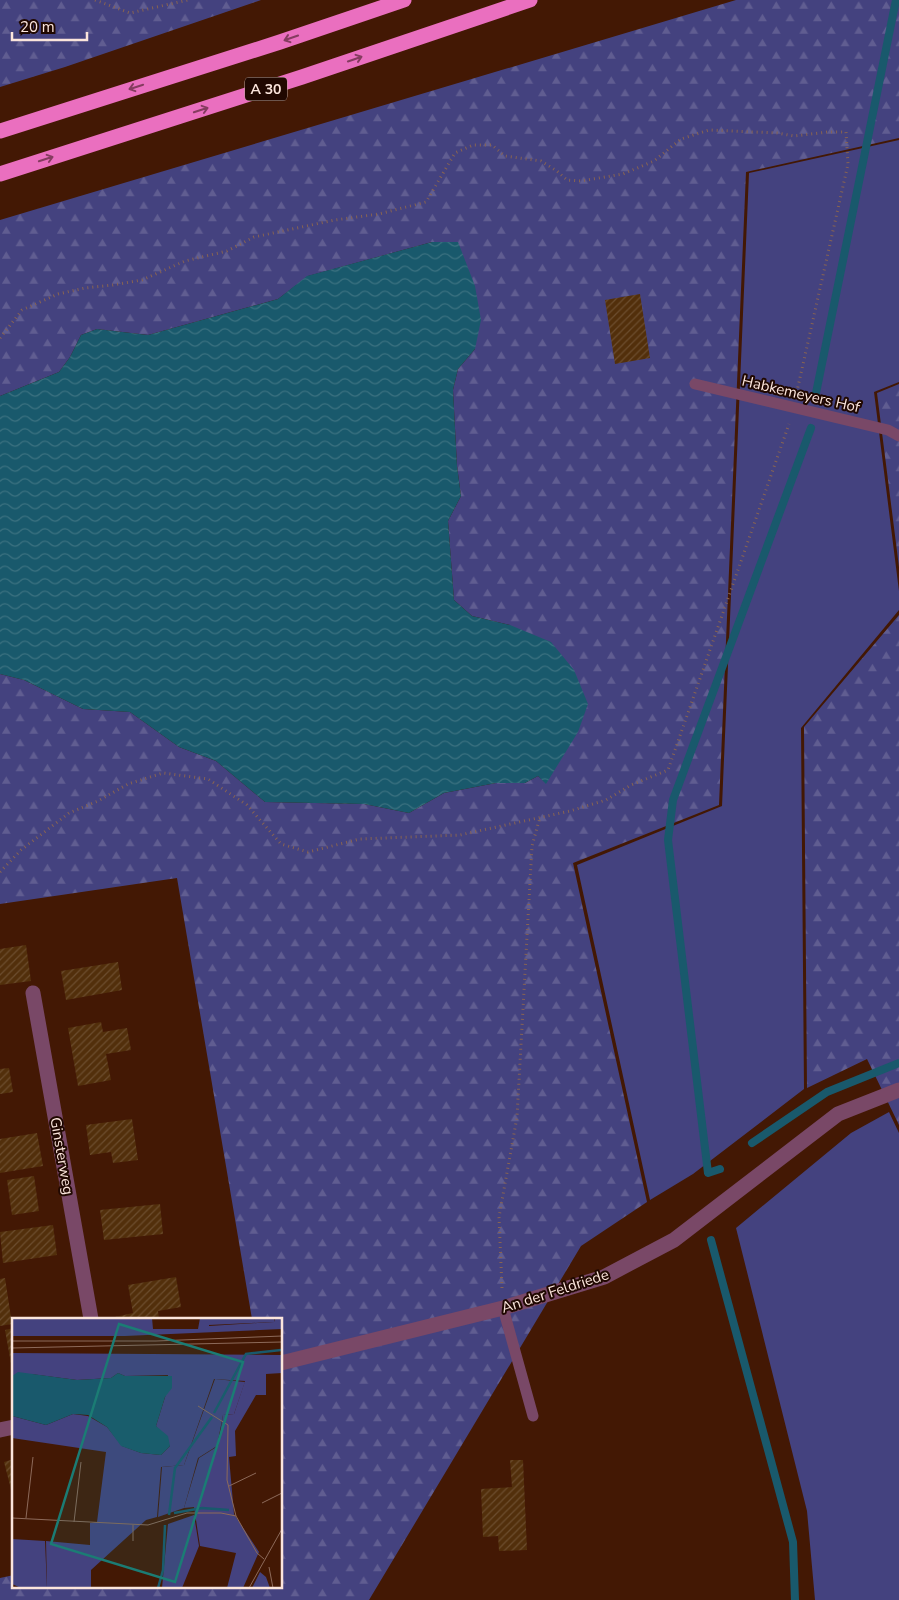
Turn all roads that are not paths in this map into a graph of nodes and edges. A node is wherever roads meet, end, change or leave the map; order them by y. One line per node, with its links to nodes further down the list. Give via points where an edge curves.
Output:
1 (404, 0): 3 (highway, one-way to 3)
2 (530, 0): 4 (highway, A 30, one-way to 2)
3 (0, 131)
4 (0, 174)
5 (695, 384): 6 (lane, Habkemeyers Hof, via 888,430)
6 (899, 436)
7 (33, 993): 10 (street, Ginsterweg)
8 (899, 1090): 9 (street, An der Feldriede, via 838,1114 674,1240 604,1277)
9 (503, 1308): 11 (street, An der Feldriede); 12 (lane)
10 (91, 1318)
11 (282, 1363)
12 (533, 1416)

